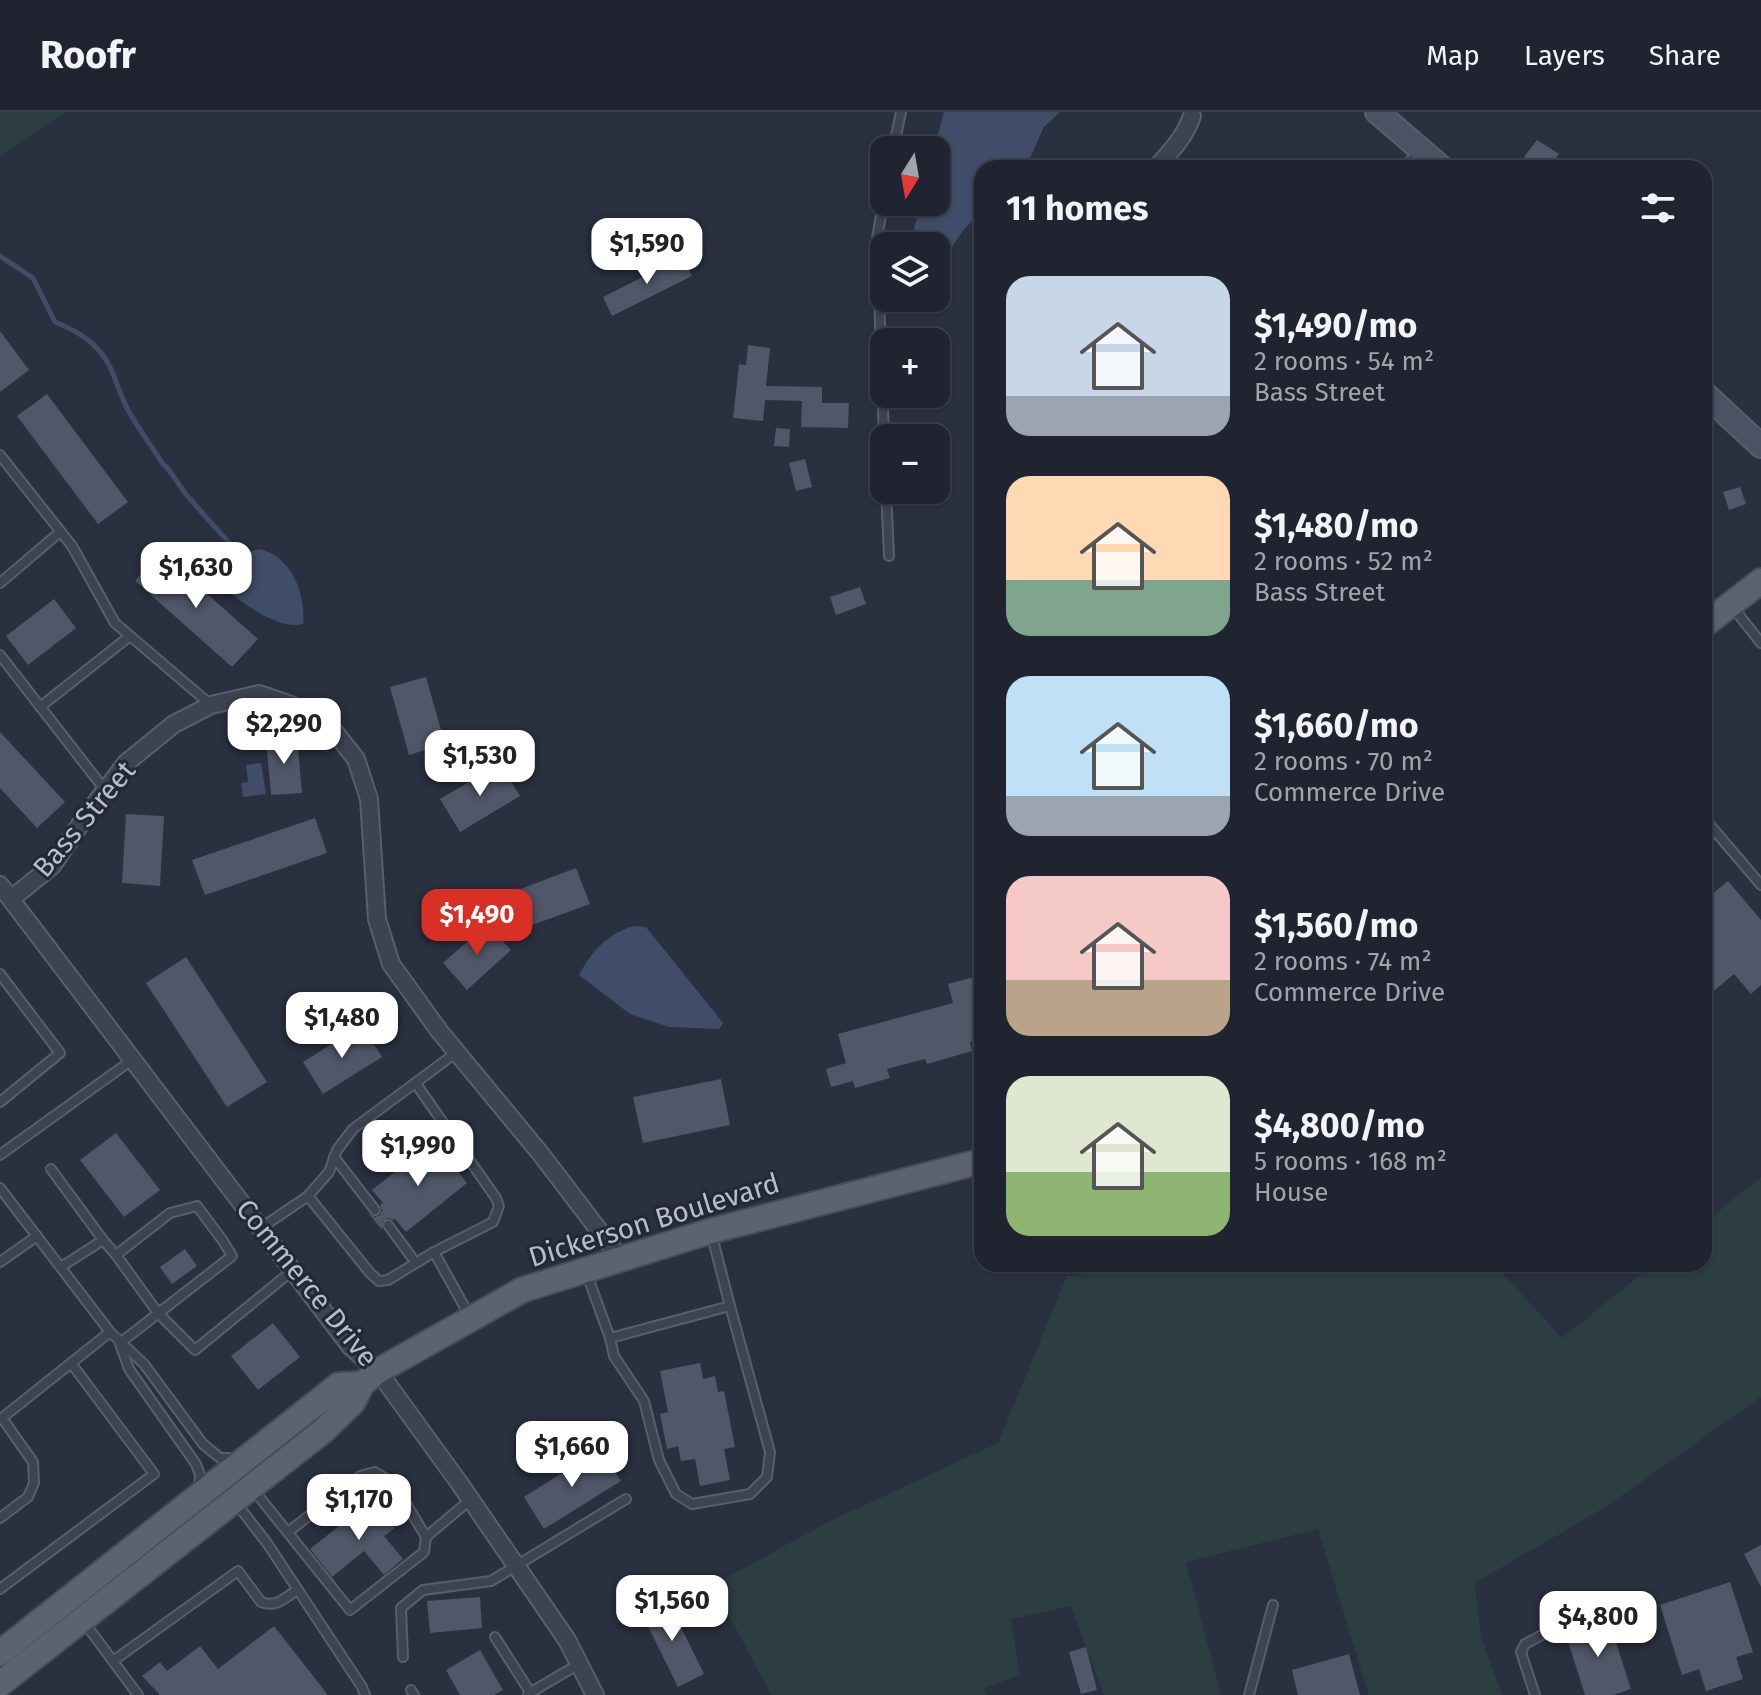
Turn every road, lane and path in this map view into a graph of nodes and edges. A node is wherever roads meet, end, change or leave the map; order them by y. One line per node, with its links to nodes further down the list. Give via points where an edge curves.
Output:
1 (901, 112): 4 (lane)
2 (1377, 112): 5 (main road)
3 (1192, 116): 6 (street)
4 (896, 136)
5 (1420, 150): 7 (lane); 8 (main road)
6 (1163, 160)
7 (1411, 160)
8 (1432, 160)
9 (881, 216): 11 (lane, via 877,238)
10 (1712, 400): 12 (main road)
11 (884, 424)
12 (1761, 446)
13 (0, 455): 15 (lane)
14 (887, 504): 16 (lane)
15 (60, 532): 18 (lane); 21 (lane, via 115,623)
16 (889, 556)
17 (1761, 581): 19 (main road)
18 (0, 583)
19 (1731, 604): 20 (main road); 22 (lane)
20 (1712, 619)
21 (130, 636): 24 (lane); 25 (lane)
22 (1761, 643)
23 (0, 655): 25 (lane)
24 (211, 705): 26 (street, Bass Street, via 174,724 126,763); 32 (street, Bass Street, via 259,694 291,705 326,721 356,759 369,799 377,919 391,964)
25 (40, 707): 26 (lane)
26 (105, 791): 30 (street, Bass Street, via 52,866)
27 (1712, 827): 29 (lane)
28 (0, 885): 30 (street, Commerce Drive)
29 (1761, 885)
30 (11, 899): 33 (street, Commerce Drive)
31 (0, 974): 35 (lane, via 60,1053)
32 (457, 1052): 34 (lane); 50 (street, Bass Street)
33 (133, 1060): 36 (lane); 44 (street, Commerce Drive)
34 (416, 1084): 37 (lane, via 353,1129); 48 (lane, via 499,1206 493,1222)
35 (0, 1102)
36 (0, 1155)
37 (334, 1157): 41 (lane, via 329,1172); 42 (lane)
38 (974, 1163): 45 (main road, Dickerson Boulevard)
39 (51, 1169): 47 (lane)
40 (0, 1188): 46 (lane)
41 (308, 1196): 44 (lane); 52 (lane, via 379,1281)
42 (375, 1210)
43 (388, 1225): 52 (lane)
44 (261, 1228): 54 (street, Commerce Drive)
45 (711, 1231): 50 (main road, Dickerson Boulevard); 56 (lane)
46 (37, 1236): 51 (lane); 53 (lane)
47 (103, 1240): 49 (lane); 53 (lane)
48 (434, 1252): 52 (lane); 58 (lane)
49 (116, 1255): 57 (lane); 57 (lane, via 170,1213 197,1206 223,1241 232,1256)
50 (620, 1258): 55 (main road, Dickerson Boulevard)
51 (0, 1262)
52 (416, 1263)
53 (61, 1267): 59 (lane)
54 (293, 1270): 57 (lane, via 195,1350); 63 (street, Commerce Drive)
55 (585, 1270): 58 (main road, Dickerson Boulevard, via 522,1290); 60 (lane)
56 (730, 1306): 60 (lane); 60 (lane, via 770,1452 767,1477 750,1494 692,1504 676,1494 659,1460 644,1401 614,1356)
57 (158, 1313): 61 (lane)
58 (471, 1319): 63 (main road, Dickerson Boulevard)
59 (110, 1332): 61 (lane); 62 (lane)
60 (610, 1338)
61 (120, 1343): 65 (lane, via 144,1364 203,1444 220,1458); 67 (lane, via 129,1369 196,1464)
62 (71, 1363): 64 (lane); 74 (lane, via 154,1474)
63 (370, 1378): 65 (main road, Dickerson Boulevard, via 339,1385); 66 (main road, Dickerson Boulevard, via 323,1431); 69 (street, Commerce Drive)
64 (1, 1417): 70 (lane, via 33,1462 34,1483 28,1497)
65 (248, 1458): 67 (main road, Dickerson Boulevard)
66 (243, 1494): 71 (lane); 75 (lane); 77 (main road, Dickerson Boulevard)
67 (199, 1497): 80 (main road, Dickerson Boulevard)
68 (626, 1499): 73 (lane)
69 (470, 1500): 72 (lane); 73 (street, Commerce Drive)
70 (0, 1518)
71 (288, 1532): 72 (lane, via 360,1476 375,1472 407,1505); 72 (lane, via 350,1610 424,1552)
72 (426, 1537)
73 (516, 1566): 81 (lane, via 491,1581 423,1590 401,1608); 83 (street, Commerce Drive)
74 (0, 1589)
75 (297, 1590): 82 (lane, via 266,1604 238,1571); 87 (lane)
76 (1273, 1605): 89 (lane)
77 (83, 1620): 82 (lane); 84 (main road, Dickerson Boulevard)
78 (1546, 1633): 90 (lane, via 1521,1652)
79 (495, 1637): 85 (lane)
80 (0, 1653)
81 (403, 1657)
82 (113, 1661): 86 (lane)
83 (579, 1664): 85 (lane); 88 (street, Commerce Drive)
84 (0, 1684)
85 (527, 1694)
86 (138, 1695)
87 (365, 1695)
88 (595, 1695)
89 (1249, 1695)
90 (1535, 1695)

